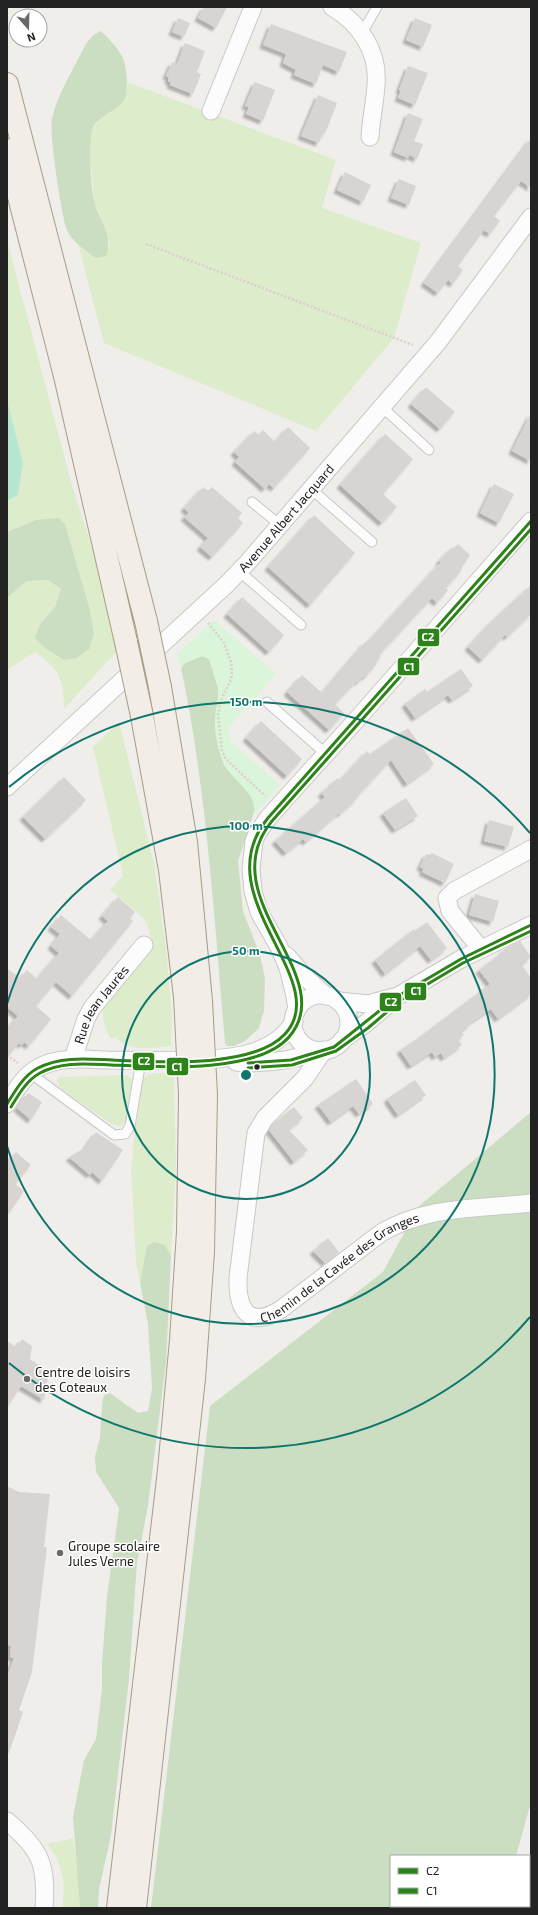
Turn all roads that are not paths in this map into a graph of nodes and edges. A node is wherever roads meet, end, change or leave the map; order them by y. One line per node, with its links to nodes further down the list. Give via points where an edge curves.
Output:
1 (253, 7): 6 (street)
2 (332, 7): 4 (street, via 345,15)
3 (377, 7): 4 (lane)
4 (362, 33): 7 (street, via 372,52 377,75)
5 (7, 84): 29 (main road, bridge, via 146,621 160,687 186,842)
6 (211, 111)
7 (370, 137)
8 (7, 150): 29 (main road, bridge, via 65,376 126,642 142,716)
9 (531, 217): 10 (street, Avenue Albert Jacquard, via 438,342)
10 (382, 407): 11 (lane); 12 (street, Avenue Albert Jacquard)
11 (429, 450)
12 (311, 489): 15 (street, Avenue Albert Jacquard); 16 (lane)
13 (252, 502): 15 (lane)
14 (531, 521): 20 (street)
15 (280, 525): 17 (street, Avenue Albert Jacquard)
16 (372, 542)
17 (239, 571): 18 (lane); 21 (street, Avenue Albert Jacquard)
18 (301, 625)
19 (267, 702): 20 (lane)
20 (326, 754): 25 (street, via 256,834 252,850 251,869 255,902)
21 (7, 787)
22 (531, 849): 26 (street, via 454,891 447,898 450,911)
23 (531, 925): 26 (street)
24 (144, 945): 33 (street, Rue Jean Jaurès, via 94,1004 86,1019)
25 (279, 947): 28 (street, via 306,978); 30 (street, via 290,975)
26 (481, 948): 27 (street)
27 (398, 996): 28 (street, via 368,1004); 31 (street)
28 (332, 998): 30 (street, via 309,998); 31 (street, via 346,1011 349,1021)
29 (193, 999): 37 (main road, bridge)
30 (295, 1016): 32 (street, via 295,1032 300,1041 307,1047); 34 (street, via 280,1038 263,1048 243,1055)
31 (342, 1040): 32 (street, via 334,1047)
32 (322, 1050): 34 (street, via 296,1059 274,1062 250,1063); 39 (street, Chemin de la Cavée des Granges, via 305,1078 265,1118 256,1133 238,1278 239,1301 249,1315 262,1318 280,1310 381,1233 398,1223 443,1211)
33 (73, 1059): 35 (street); 36 (street, Rue Jean Jaurès, via 44,1065)
34 (218, 1059): 35 (street)
35 (141, 1061): 36 (lane, via 130,1126 125,1134 114,1135)
36 (30, 1073): 38 (street, Rue Jean Jaurès)
37 (198, 1094): 42 (main road, via 177,1390); 43 (main road, via 203,1252 194,1371)
38 (7, 1104)
39 (531, 1204)
40 (7, 1821): 41 (street, via 25,1838 42,1865 46,1884)
41 (44, 1908)
42 (118, 1908)
43 (135, 1908)

